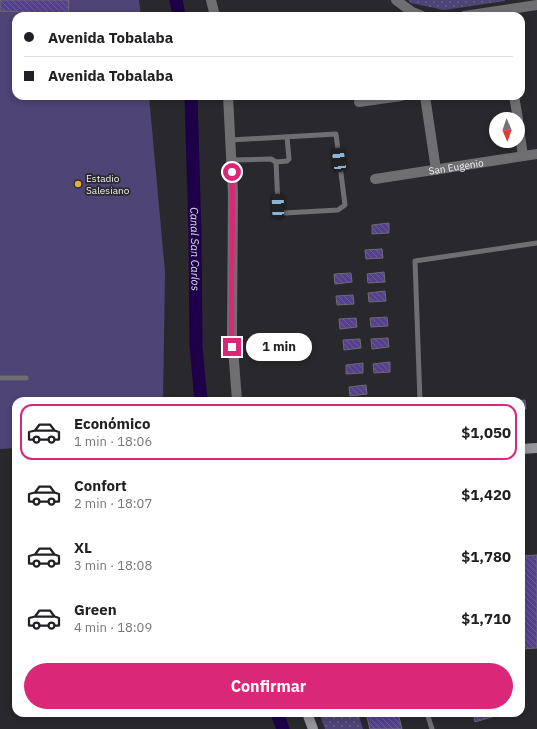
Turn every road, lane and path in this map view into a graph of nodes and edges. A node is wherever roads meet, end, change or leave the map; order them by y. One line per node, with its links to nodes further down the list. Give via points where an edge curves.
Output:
1 (211, 0): 4 (street)
2 (396, 0): 5 (street)
3 (537, 5): 6 (street)
4 (214, 12)
5 (408, 12)
6 (506, 12)
7 (228, 100): 14 (street)
8 (373, 100): 11 (street)
9 (426, 100): 20 (street)
10 (515, 100): 12 (street)
11 (359, 102)
12 (517, 112)
13 (287, 137): 14 (lane); 19 (lane, via 289,159); 19 (lane, via 336,134 345,205 338,210 285,213 281,211 278,206)
14 (231, 140): 18 (street)
15 (522, 148): 17 (street)
16 (537, 154): 17 (street, San Eugenio)
17 (523, 156): 20 (street, San Eugenio)
18 (232, 160): 19 (lane, via 271,159); 25 (street, via 231,315)
19 (276, 162)
20 (436, 170): 21 (street, San Eugenio)
21 (375, 179)
22 (537, 243): 26 (lane, via 415,261)
23 (0, 378): 24 (lane)
24 (26, 378)
25 (237, 397)
26 (420, 397)
27 (525, 448): 28 (main road)
28 (537, 448)
29 (308, 717): 31 (main road)
30 (428, 717): 32 (lane)
31 (313, 729)
32 (432, 729)

